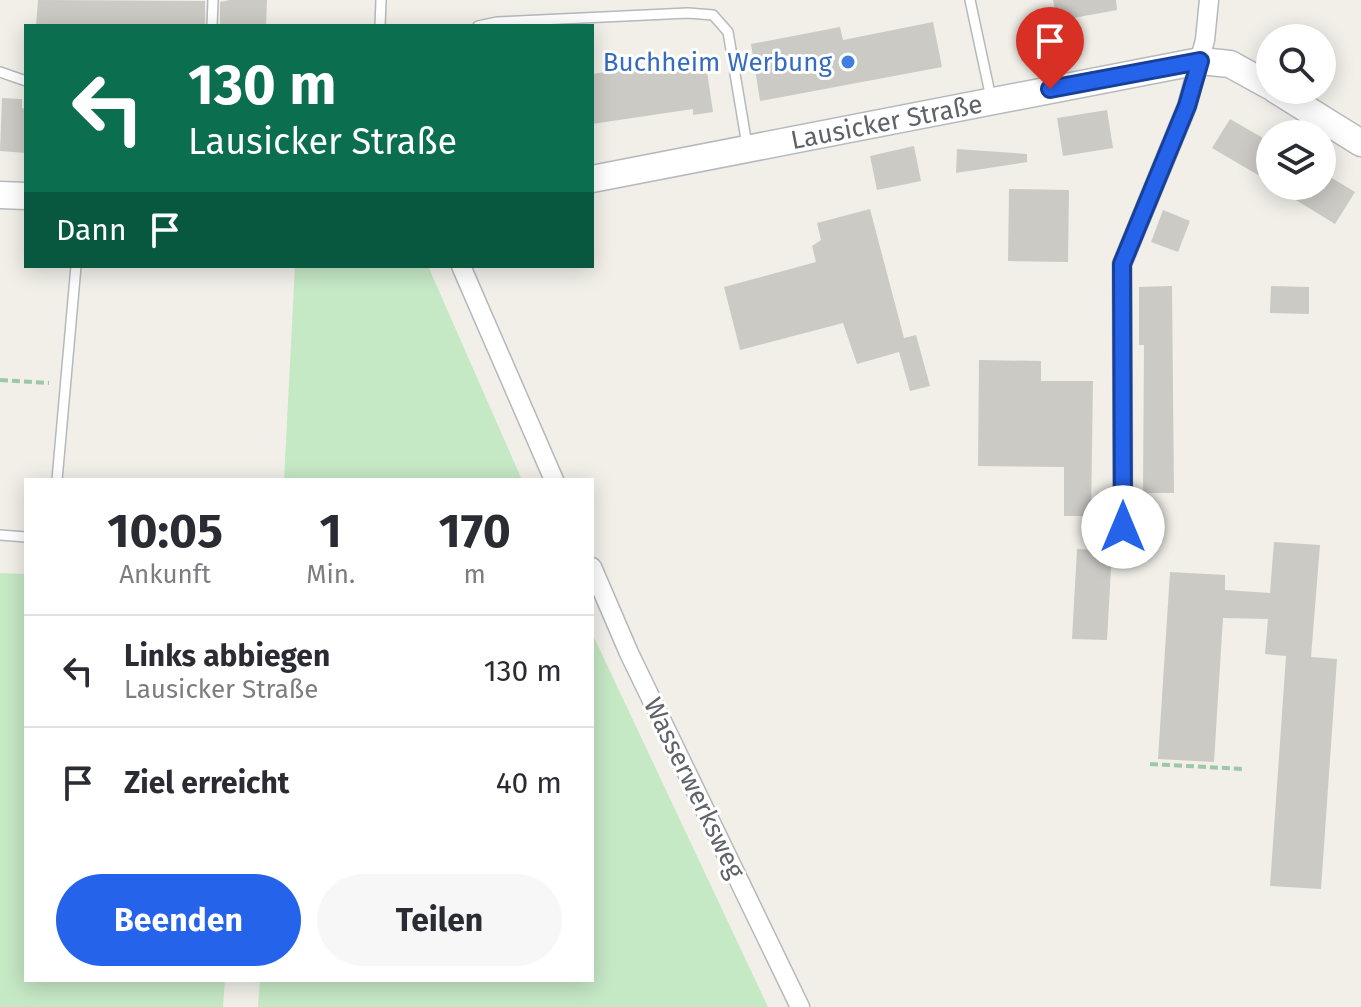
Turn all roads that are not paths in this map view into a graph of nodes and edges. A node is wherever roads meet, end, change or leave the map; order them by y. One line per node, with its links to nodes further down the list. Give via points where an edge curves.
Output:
1 (213, 0): 5 (lane)
2 (381, 0): 6 (lane)
3 (970, 0): 12 (lane)
4 (1209, 0): 8 (street)
5 (212, 24)
6 (380, 24)
7 (488, 24): 15 (lane, via 713,15 728,32)
8 (1200, 61): 10 (main road, Lausicker Straße, via 1230,64); 12 (main road, Lausicker Straße); 23 (street, via 1187,106 1122,264)
9 (0, 72): 11 (lane)
10 (1256, 78)
11 (24, 80)
12 (992, 101): 15 (main road, Lausicker Straße)
13 (1298, 104): 14 (main road)
14 (1361, 143)
15 (747, 149): 16 (main road, Lausicker Straße)
16 (594, 179)
17 (0, 195): 18 (main road)
18 (24, 196)
19 (76, 268): 21 (lane)
20 (462, 268): 22 (street)
21 (57, 478)
22 (553, 478)
23 (1123, 527)
24 (0, 535): 25 (lane)
25 (24, 537)
26 (594, 572): 27 (street, Wasserwerksweg)
27 (800, 1007)

